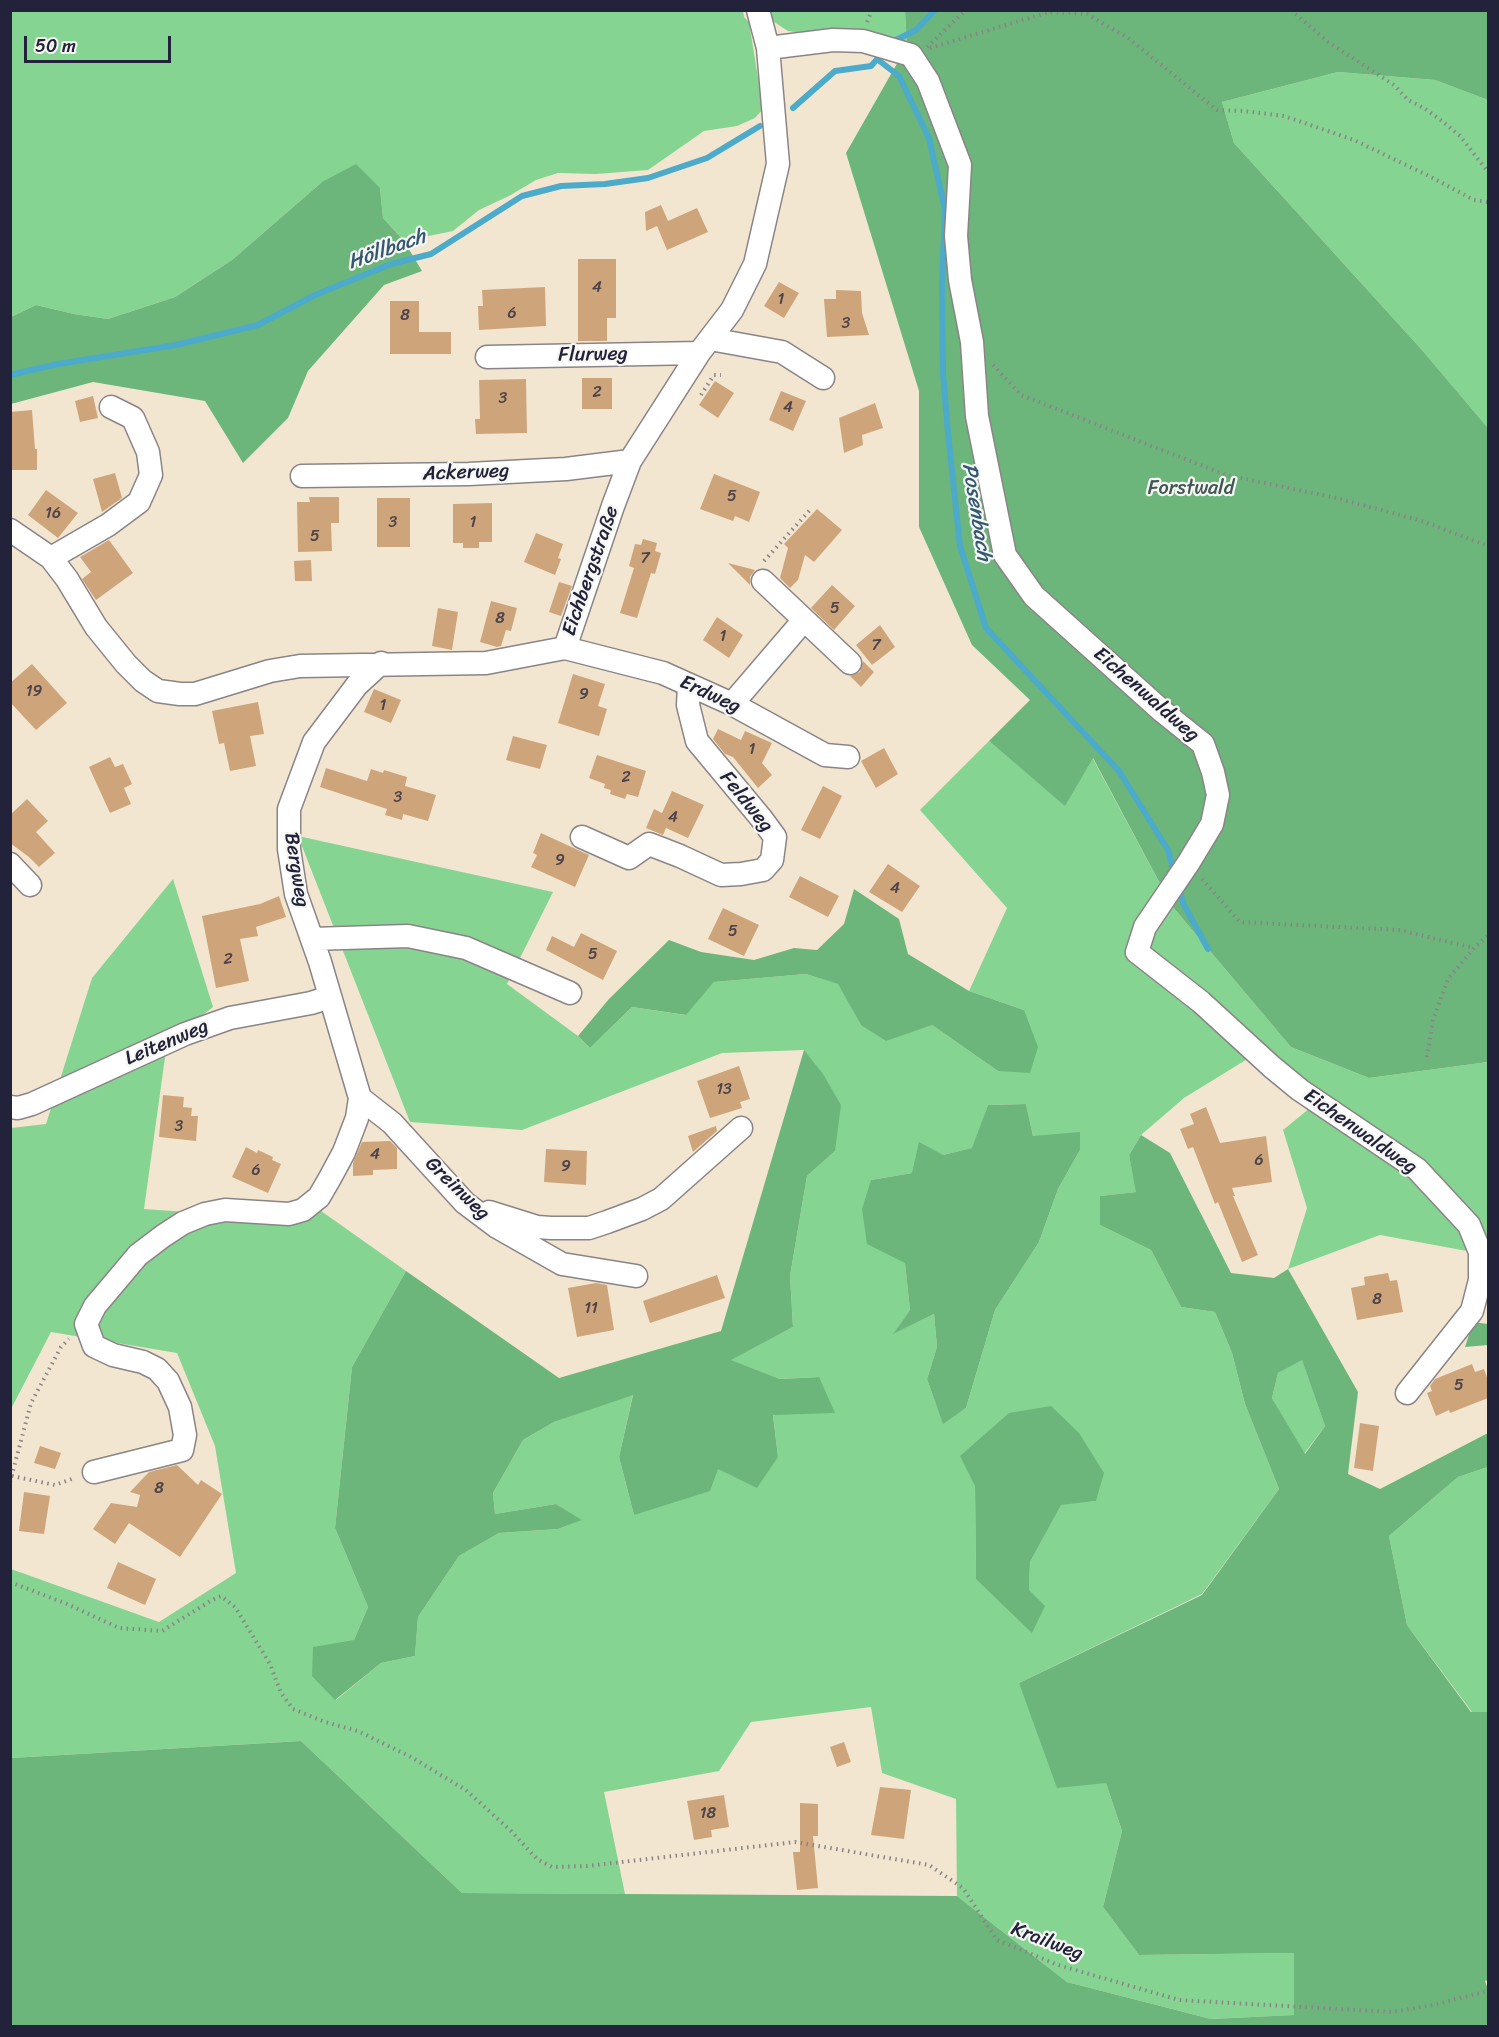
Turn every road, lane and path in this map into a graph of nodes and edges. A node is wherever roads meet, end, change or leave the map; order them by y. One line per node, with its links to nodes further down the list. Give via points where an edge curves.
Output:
1 (758, 10): 4 (street, Eichbergstraße)
2 (966, 10): 6 (path, via 924,50 1049,12 1087,14 1128,38 1217,110 1284,116 1354,140 1474,200)
3 (1291, 10): 5 (path, via 1328,42 1394,85 1408,100 1460,136)
4 (768, 48): 7 (street, Eichenwaldweg, via 857,40 911,55 928,81 960,165 956,236); 8 (street, Eichbergstraße, via 778,164 755,264 732,310)
5 (1488, 172)
6 (1488, 202)
7 (972, 342): 18 (path, via 1021,395 1126,437 1226,476 1408,517); 29 (street, Eichenwaldweg, via 977,416 1005,555 1034,596 1203,744 1218,795 1212,824)
8 (705, 346): 9 (street, Flurweg); 11 (street, Flurweg, via 782,352); 14 (street, Eichbergstraße)
9 (487, 357)
10 (721, 375): 12 (path, via 714,375)
11 (823, 378)
12 (701, 395)
13 (111, 407): 19 (street, via 133,418 148,452 151,475 138,502 108,525)
14 (630, 461): 15 (street, Ackerweg, via 566,470); 22 (street, Eichbergstraße)
15 (302, 476)
16 (810, 510): 20 (path)
17 (10, 530): 19 (street, Eichbergstraße)
18 (1488, 546)
19 (51, 558): 23 (street, Eichbergstraße, via 96,627 126,664 158,691 195,694 270,671)
20 (763, 571): 21 (street)
21 (804, 620): 24 (street); 26 (street)
22 (565, 648): 23 (street, Eichbergstraße, via 486,663); 25 (street, Erdweg, via 663,672)
23 (381, 663): 31 (street, Bergweg, via 357,684 314,742 289,809 288,849 296,894)
24 (850, 663)
25 (689, 684): 26 (street, Erdweg); 28 (street, Feldweg, via 688,705 697,741 775,837 772,860 763,870 721,874 649,844 629,858)
26 (732, 704): 27 (street, Erdweg, via 825,755)
27 (848, 757)
28 (582, 837)
29 (1185, 869): 32 (path, via 1240,922 1399,930); 42 (street, Eichenwaldweg, via 1145,927 1137,952 1201,1002 1300,1090 1416,1169 1469,1225 1480,1252 1480,1280 1472,1311)
30 (1488, 935): 32 (path)
31 (312, 939): 33 (street, via 408,936 466,948); 34 (street, Bergweg)
32 (1474, 948): 35 (path, via 1448,979 1433,1020)
33 (570, 993)
34 (330, 997): 36 (street, Bergweg); 37 (street, Leitenweg, via 230,1017 32,1104)
35 (1427, 1057)
36 (360, 1098): 39 (street, Greinweg, via 392,1123); 41 (street, via 344,1152 319,1197 303,1210 289,1214 225,1210 183,1223 138,1256 95,1306)
37 (10, 1107)
38 (741, 1128): 39 (street, via 661,1198 589,1228 544,1227)
39 (471, 1207): 40 (street, Greinweg, via 497,1227 562,1264)
40 (636, 1276)
41 (86, 1324): 43 (street, via 94,1346 143,1362 168,1380 180,1407 185,1435 182,1450); 44 (path, via 61,1347 31,1403)
42 (1407, 1393)
43 (93, 1472): 44 (path, via 55,1485)
44 (12, 1476): 45 (path)
45 (10, 1482)
46 (10, 1582): 47 (path, Krailweg, via 119,1628 162,1631 221,1596 235,1607 293,1709 358,1731 466,1790 537,1859 552,1867 795,1842 929,1865 963,1888 997,1940 1058,1965 1179,2000 1392,2012)
47 (1488, 1990)

